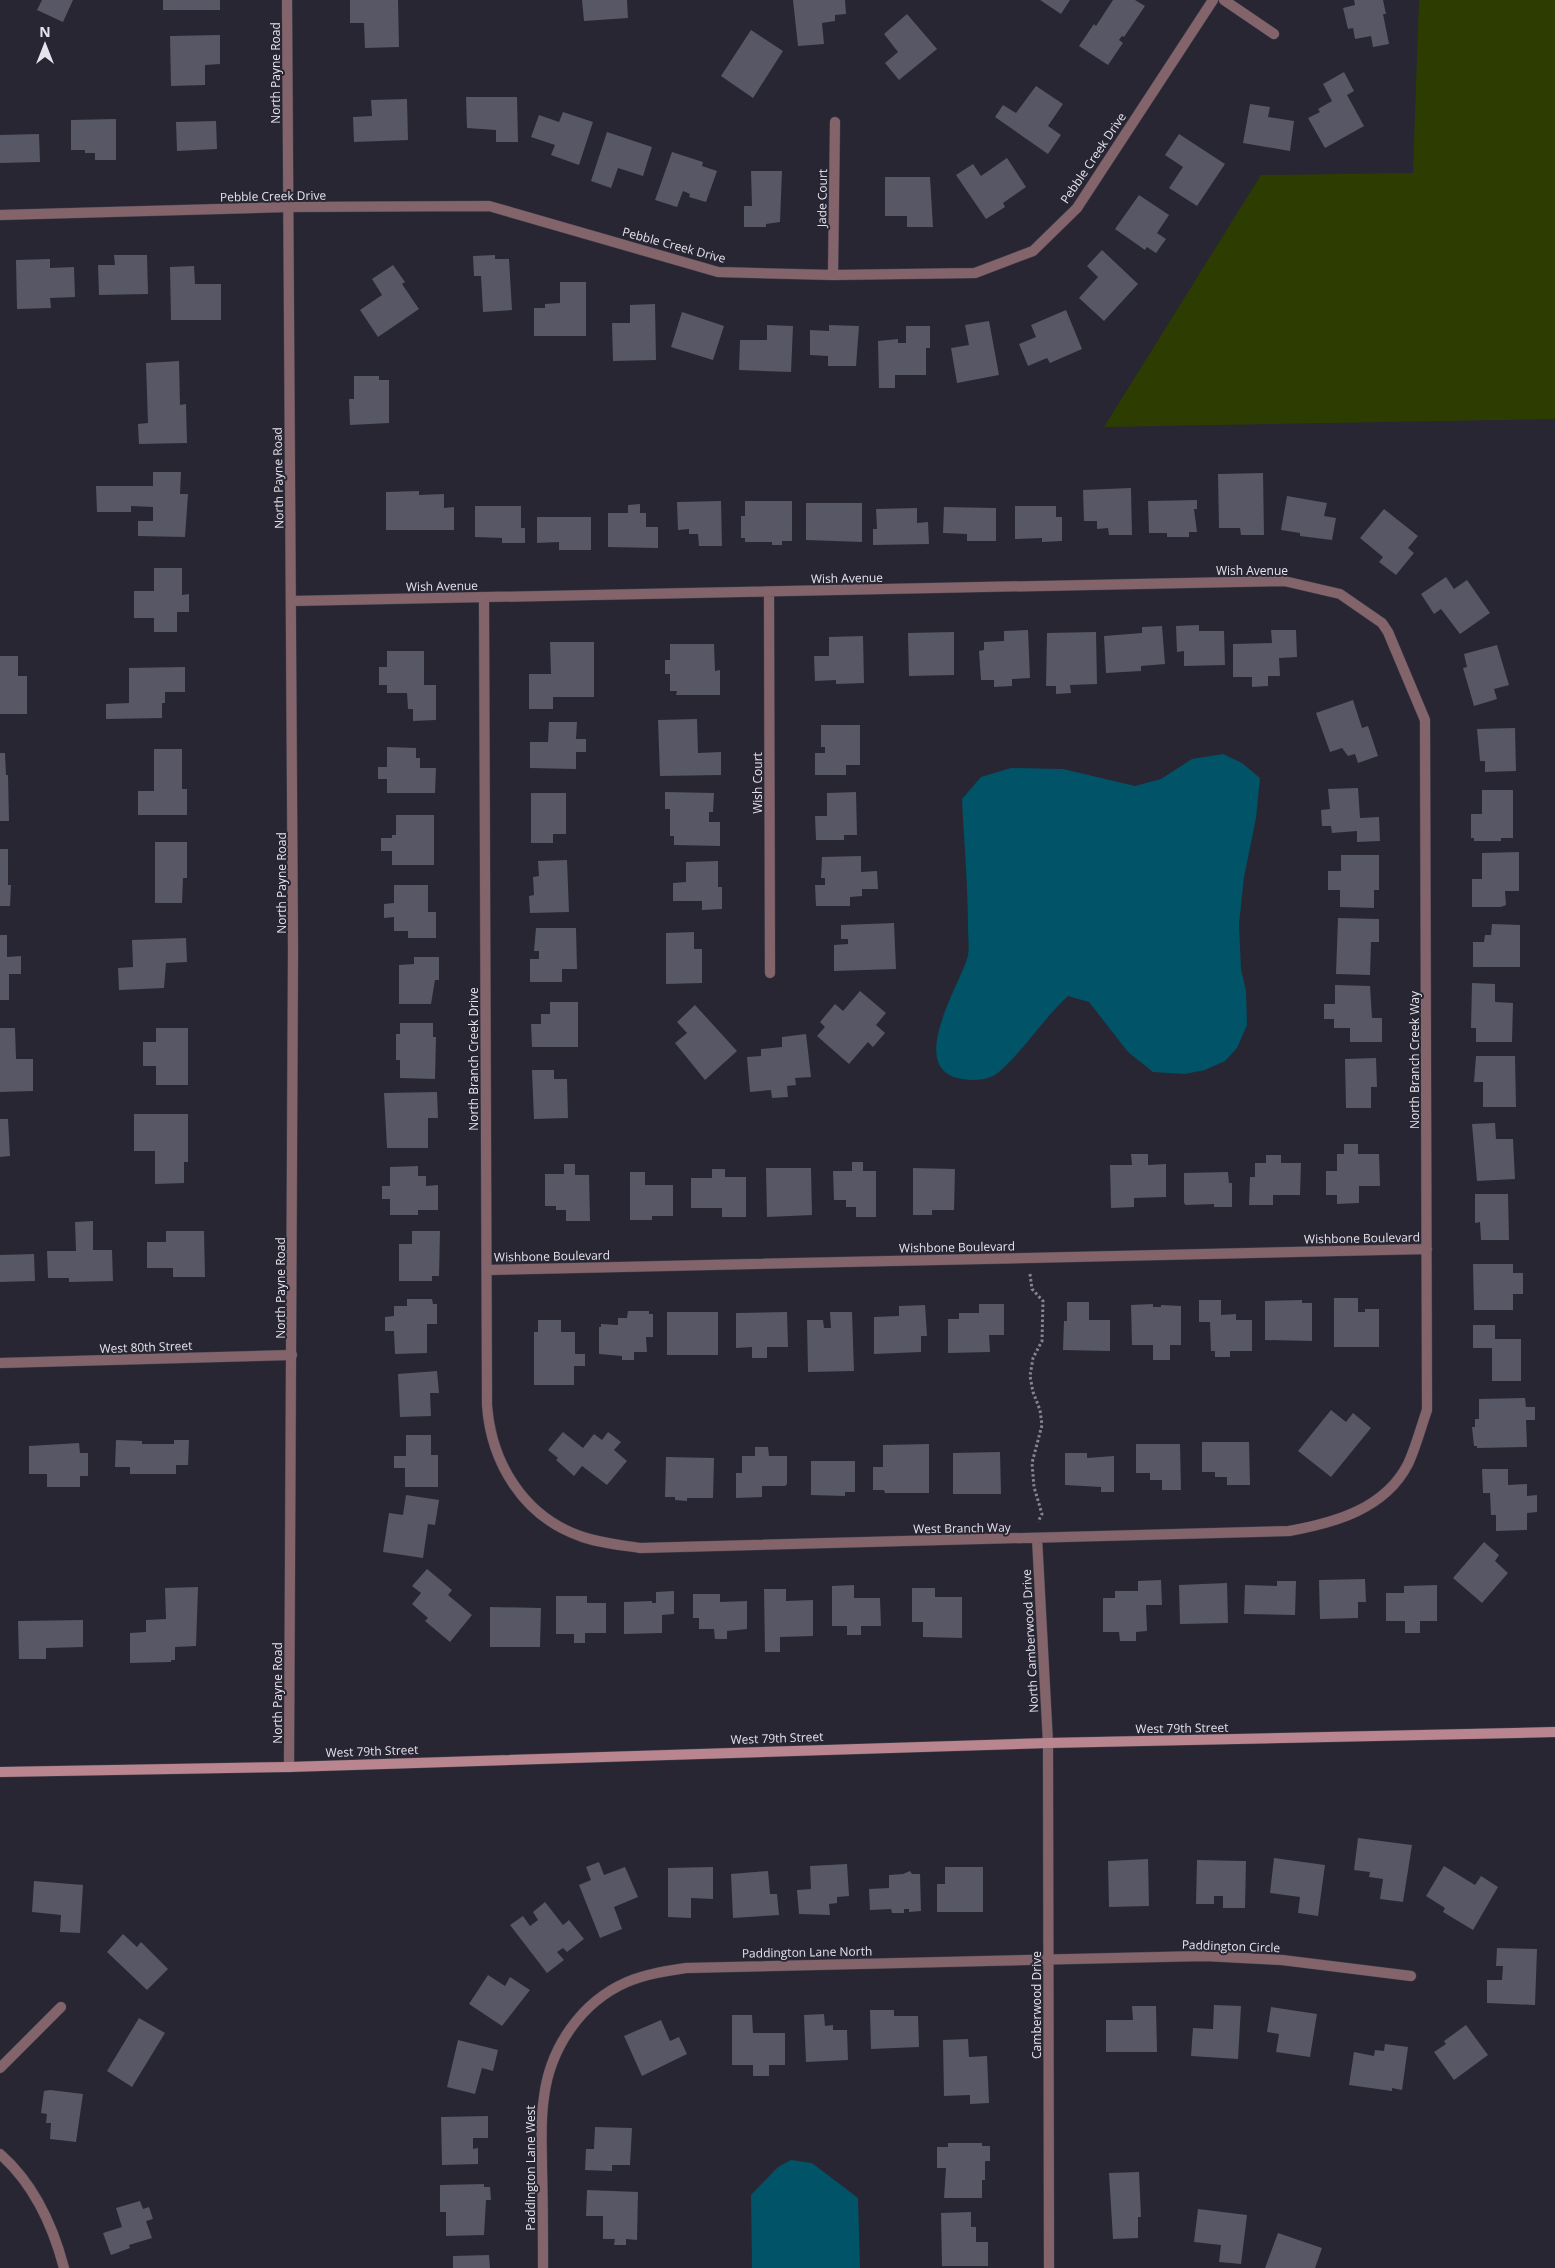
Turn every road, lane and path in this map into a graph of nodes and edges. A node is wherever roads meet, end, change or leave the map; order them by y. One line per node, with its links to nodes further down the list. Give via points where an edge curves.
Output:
1 (288, 0): 6 (street, North Payne Road)
2 (1213, 0): 8 (street, Pebble Creek Drive, via 1077,208 1033,251 975,273)
3 (1224, 0): 4 (street)
4 (1274, 34)
5 (835, 122): 8 (street, Jade Court)
6 (288, 207): 7 (street, Pebble Creek Drive); 8 (street, Pebble Creek Drive, via 489,206 718,272); 11 (street, North Payne Road)
7 (0, 215)
8 (833, 275)
9 (769, 592): 10 (street, Wish Avenue); 12 (street, Wish Avenue, via 1284,581 1340,594 1382,623); 13 (street, Wish Court)
10 (484, 598): 11 (street, Wish Avenue); 16 (street, North Branch Creek Drive)
11 (292, 601): 17 (street, North Payne Road)
12 (1388, 632): 14 (street, North Branch Creek Way, via 1425,720)
13 (770, 974)
14 (1427, 1249): 15 (street, Wishbone Boulevard); 19 (street, North Branch Creek Way, via 1427,1410 1407,1464)
15 (1028, 1258): 16 (street, Wishbone Boulevard); 21 (path, via 1032,1288 1044,1301 1042,1341 1033,1358 1030,1376 1042,1425 1032,1463 1034,1487 1042,1514 1036,1525)
16 (487, 1270): 20 (street, North Branch Creek Drive, via 489,1423 499,1461 510,1481)
17 (292, 1355): 18 (street, West 80th Street); 24 (street, North Payne Road)
18 (0, 1364)
19 (1391, 1487): 21 (street, West Branch Way, via 1365,1508 1344,1519 1289,1531)
20 (533, 1506): 21 (street, West Branch Way, via 554,1523 580,1536 640,1548)
21 (1037, 1538): 23 (street, North Camberwood Drive)
22 (1555, 1732): 23 (main road, West 79th Street)
23 (1048, 1743): 24 (main road, West 79th Street); 26 (street, Camberwood Drive)
24 (288, 1767): 25 (main road, West 79th Street)
25 (0, 1772)
26 (1049, 1960): 27 (street, Paddington Circle, via 1244,1956); 29 (street, Paddington Lane North, via 686,1968 656,1972 628,1982 610,1991); 34 (street, Camberwood Drive)
27 (1412, 1976)
28 (61, 2007): 30 (street)
29 (580, 2017): 33 (street, Paddington Lane West, via 554,2058 544,2097)
30 (0, 2068)
31 (0, 2154): 32 (street, via 36,2200 54,2237)
32 (64, 2268)
33 (543, 2268)
34 (1049, 2268)

